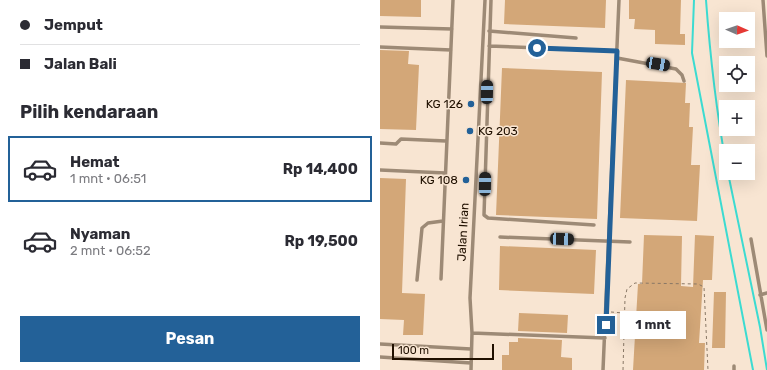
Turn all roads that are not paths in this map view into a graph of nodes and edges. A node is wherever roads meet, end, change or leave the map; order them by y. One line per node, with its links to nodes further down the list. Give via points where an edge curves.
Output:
1 (453, 0): 7 (lane)
2 (484, 0): 32 (lane, Jalan Irian, via 470,298)
3 (491, 0): 8 (lane)
4 (619, 0): 13 (lane)
5 (763, 0): 14 (lane)
6 (380, 27): 7 (lane)
7 (452, 29): 12 (lane)
8 (489, 31): 9 (lane); 10 (lane)
9 (576, 38)
10 (489, 46): 13 (lane); 22 (lane, via 484,215 488,218)
11 (380, 47): 12 (lane)
12 (451, 50): 17 (lane)
13 (617, 51): 15 (lane)
14 (767, 56)
15 (617, 58): 16 (lane, via 676,69); 25 (lane)
16 (684, 81)
17 (446, 141): 18 (lane, via 401,139 396,144); 20 (lane)
18 (380, 143)
19 (380, 170): 20 (lane)
20 (445, 173): 21 (lane)
21 (443, 221): 27 (lane); 28 (lane, via 428,222 422,228)
22 (594, 225)
23 (500, 237): 25 (lane)
24 (751, 239): 30 (lane)
25 (609, 241): 26 (lane); 33 (lane)
26 (630, 242)
27 (441, 279)
28 (417, 280)
29 (767, 293): 30 (lane)
30 (760, 295): 31 (lane)
31 (767, 330)
32 (472, 333): 33 (lane); 35 (lane, Jalan Irian)
33 (605, 338): 39 (lane)
34 (380, 344): 35 (lane)
35 (471, 349): 37 (lane, Jalan Irian)
36 (380, 357): 37 (lane)
37 (471, 363): 38 (lane, Jalan Irian)
38 (471, 370)
39 (603, 370)

